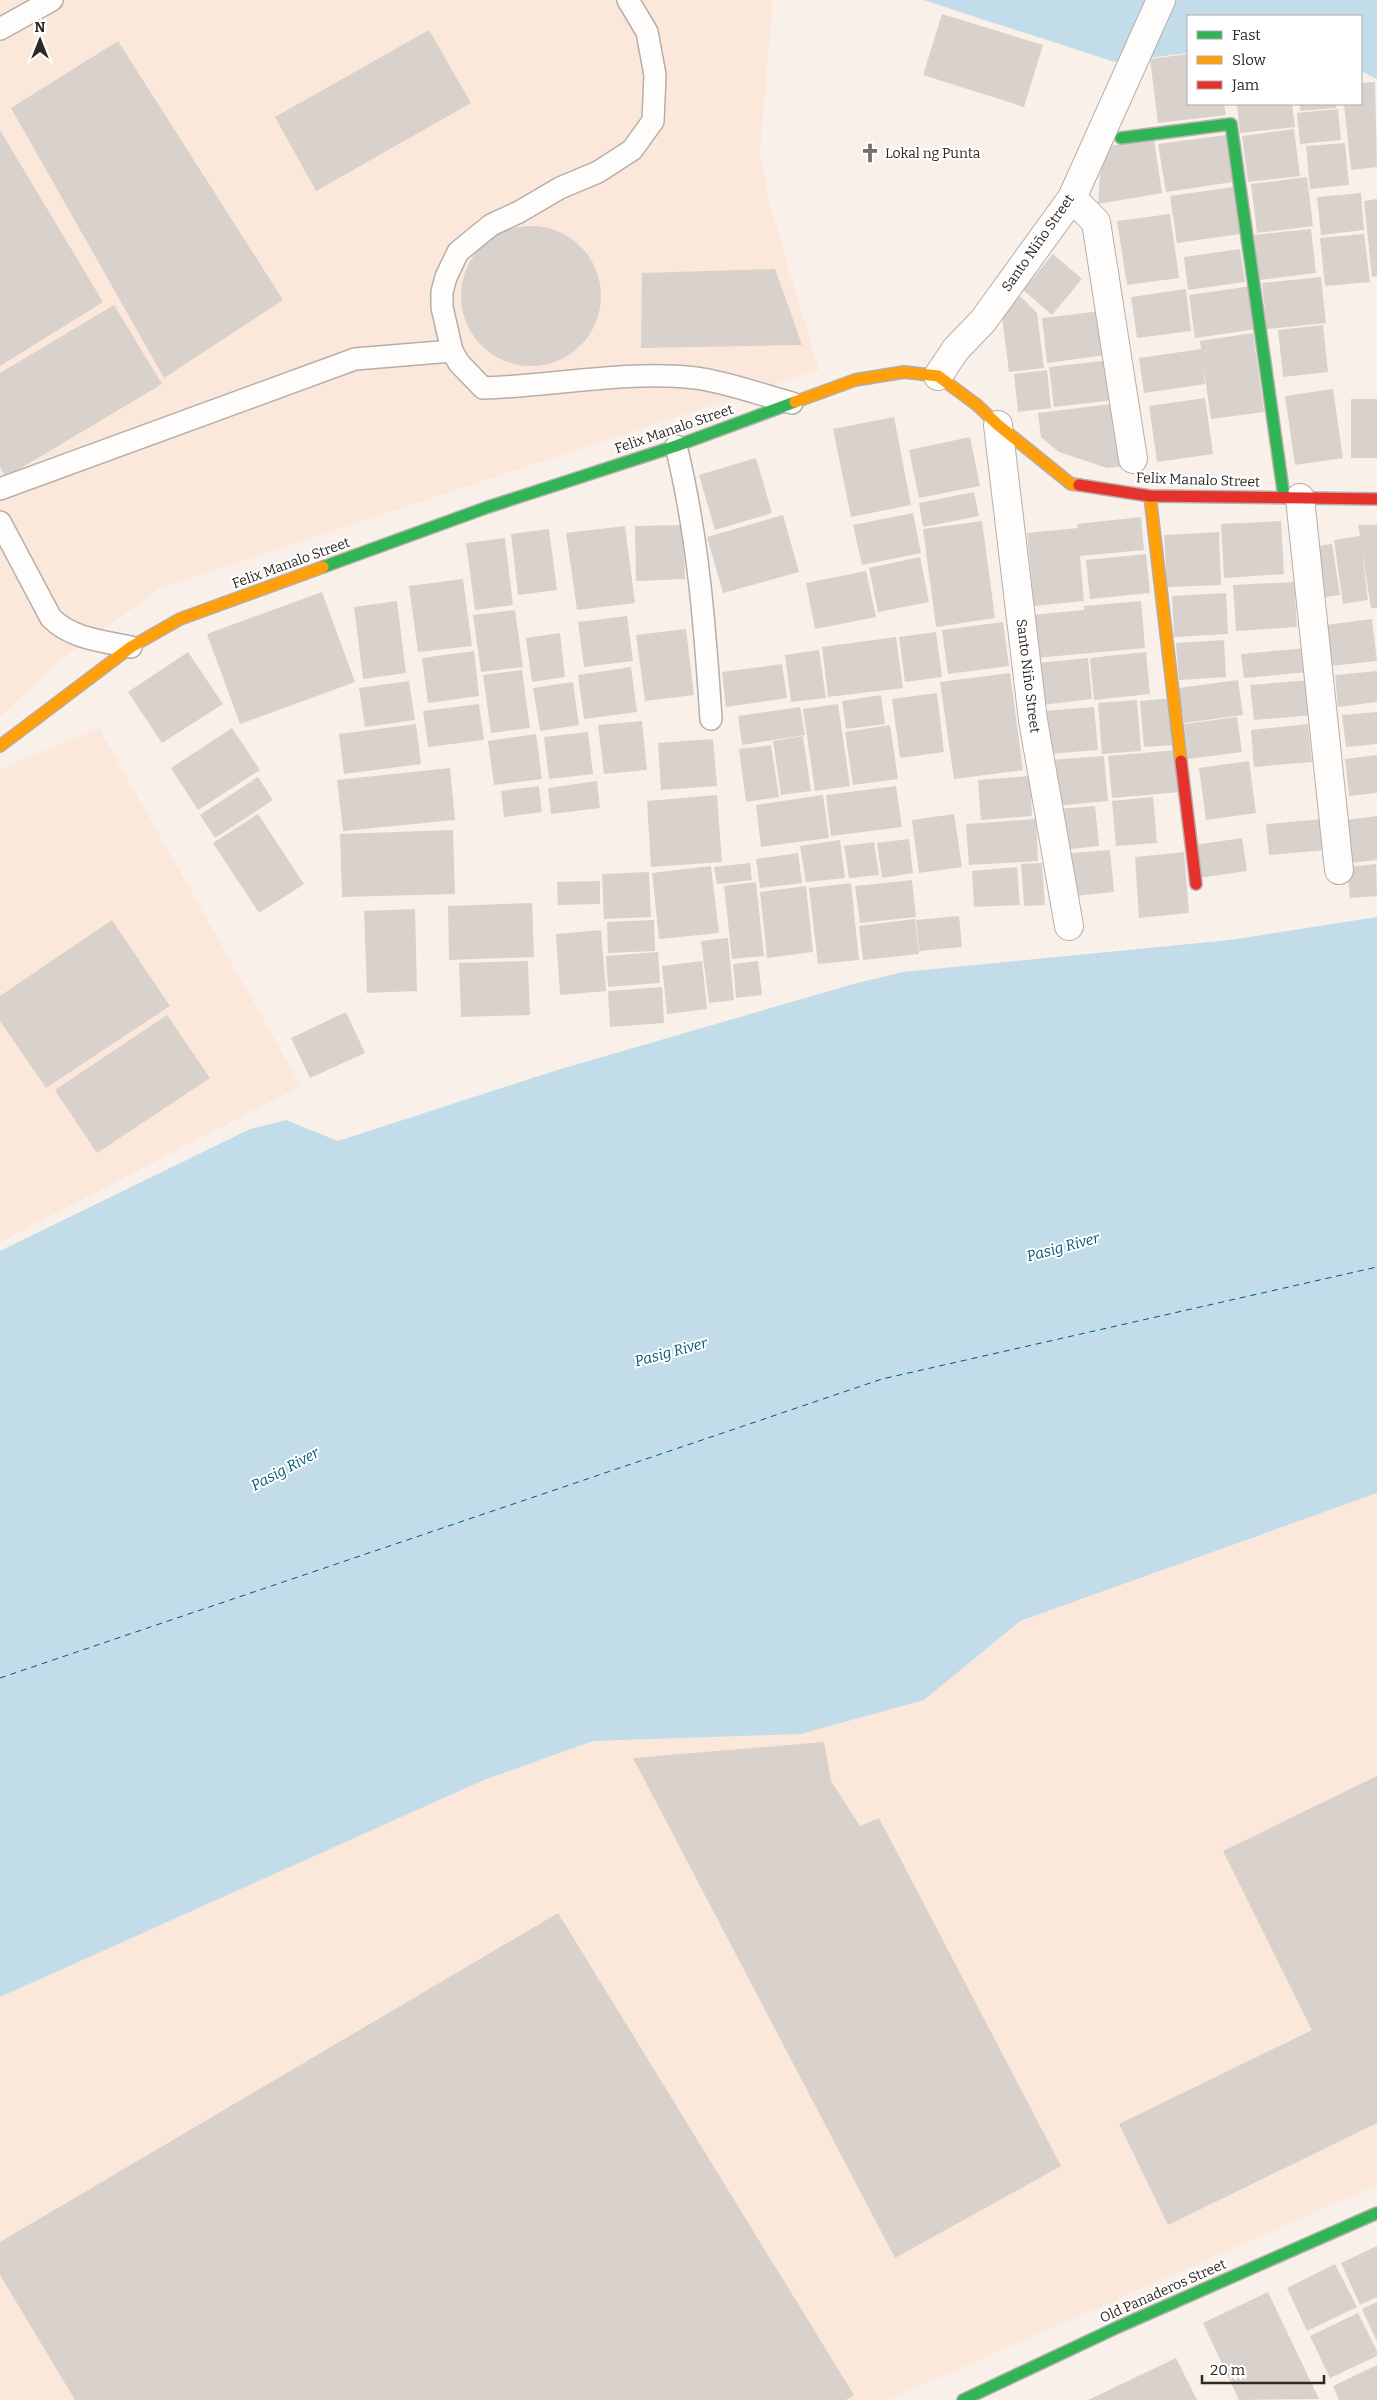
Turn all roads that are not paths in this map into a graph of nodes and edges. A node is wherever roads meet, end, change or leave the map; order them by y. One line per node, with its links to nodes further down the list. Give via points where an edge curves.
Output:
1 (52, 0): 4 (lane)
2 (628, 0): 7 (lane, via 647,32 655,75 652,121 632,150 598,172 560,188 491,225 458,252 442,292 442,307)
3 (1161, 0): 6 (street, Santo Niño Street)
4 (0, 29)
5 (1121, 138): 15 (street, via 1231,124)
6 (1072, 198): 8 (street, Santo Niño Street, via 983,321 956,349); 12 (street, via 1096,222)
7 (452, 351): 9 (lane, via 459,364 483,388 625,376 697,378); 13 (lane, via 355,359)
8 (938, 376): 9 (street, Felix Manalo Street, via 904,372 855,380); 10 (street, Felix Manalo Street)
9 (792, 403): 11 (street, Felix Manalo Street)
10 (998, 424): 14 (street, Felix Manalo Street, via 1071,484); 23 (street, Santo Niño Street, via 1033,720)
11 (676, 446): 18 (street, Felix Manalo Street, via 488,507 180,619); 19 (lane, via 684,477 703,607)
12 (1133, 459)
13 (0, 489)
14 (1150, 496): 15 (street, Felix Manalo Street); 22 (street)
15 (1292, 497): 16 (street, Felix Manalo Street); 21 (street)
16 (1377, 499)
17 (0, 522): 18 (lane, via 52,618 62,629)
18 (131, 647): 20 (street, Felix Manalo Street)
19 (711, 719)
20 (0, 746)
21 (1339, 870)
22 (1196, 884)
23 (1069, 926)
24 (1377, 2213): 25 (street, Old Panaderos Street)
25 (963, 2400)

